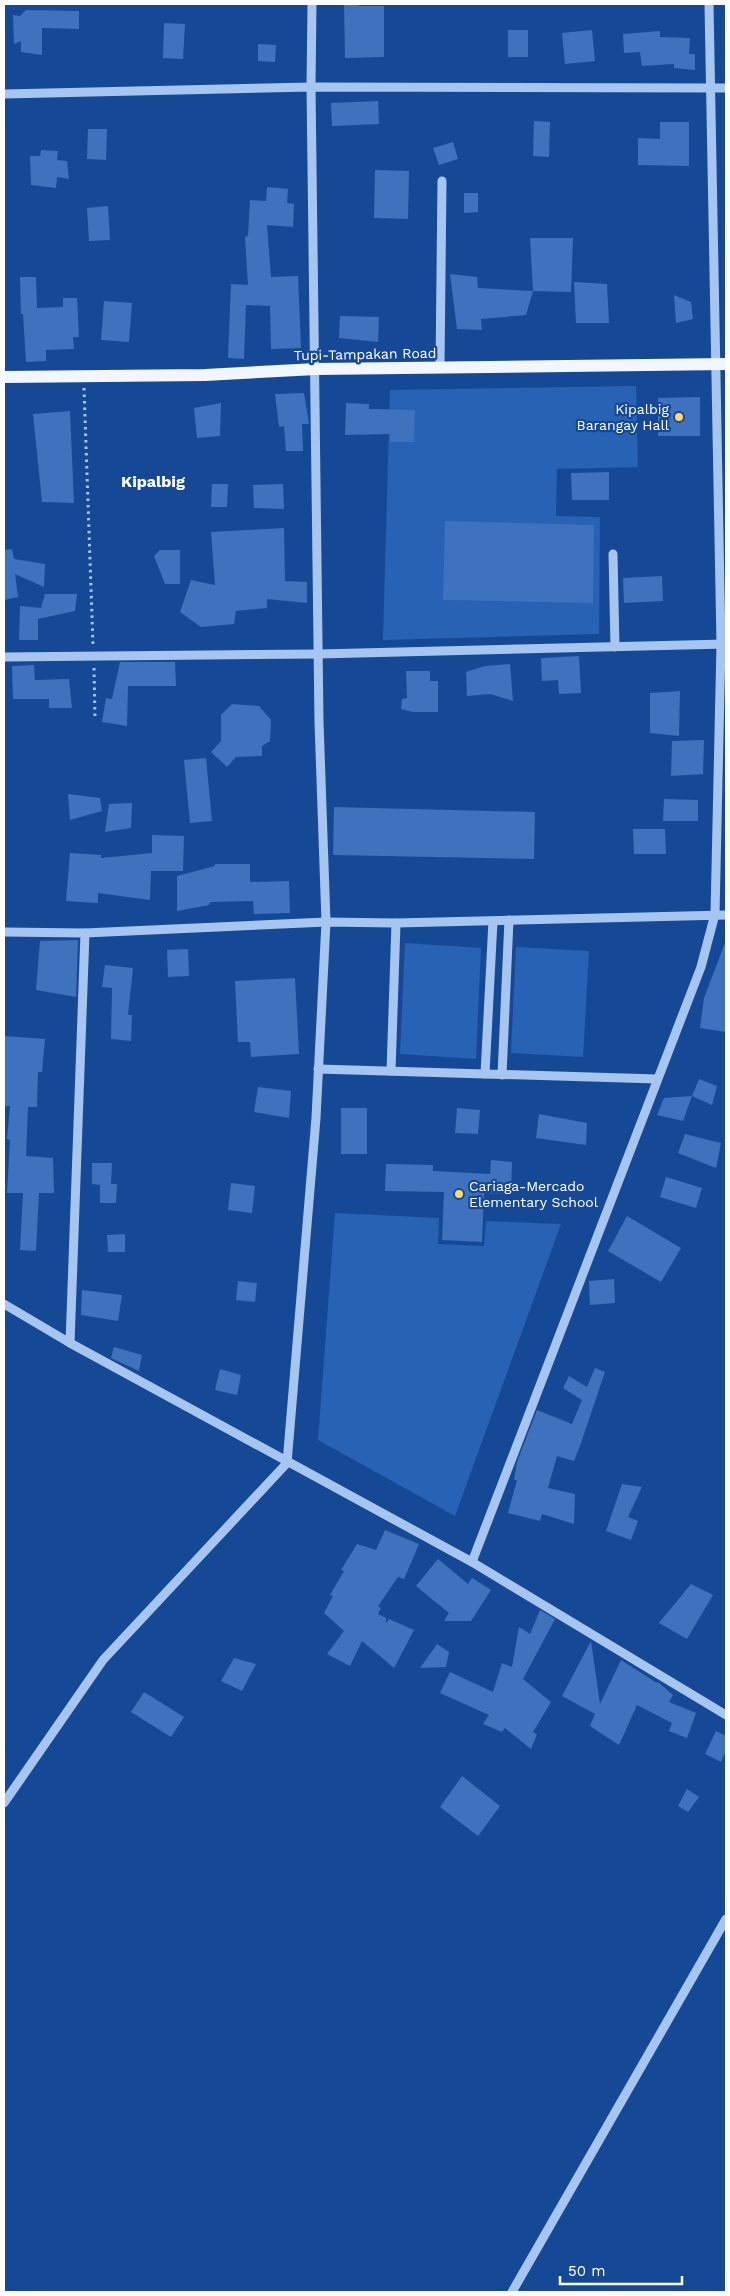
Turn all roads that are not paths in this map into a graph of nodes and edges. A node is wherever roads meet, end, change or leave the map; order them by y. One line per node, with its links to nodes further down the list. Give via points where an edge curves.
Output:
1 (312, 4): 3 (street)
2 (709, 4): 5 (street)
3 (311, 87): 5 (street); 6 (street); 10 (street)
4 (726, 88): 5 (street)
5 (710, 89): 8 (street)
6 (4, 94)
7 (442, 181): 9 (street)
8 (722, 364): 9 (main road, Tupi-Tampakan Road); 13 (street)
9 (440, 368): 10 (main road, Tupi-Tampakan Road)
10 (316, 369): 11 (main road, Tupi-Tampakan Road, via 205,375); 15 (street)
11 (4, 377)
12 (612, 554): 14 (street)
13 (724, 644): 14 (street); 17 (street)
14 (615, 647): 15 (street)
15 (318, 654): 16 (street); 21 (street)
16 (4, 657)
17 (715, 914): 18 (street); 19 (street); 29 (street, via 701,967)
18 (726, 915)
19 (509, 920): 20 (street); 28 (street)
20 (493, 921): 22 (street); 27 (street)
21 (326, 922): 22 (street); 24 (street); 25 (street)
22 (396, 923): 26 (street)
23 (4, 932): 24 (street)
24 (85, 933): 31 (street)
25 (318, 1069): 26 (street); 32 (street)
26 (392, 1072): 27 (street)
27 (485, 1074): 28 (street)
28 (502, 1074): 29 (street)
29 (657, 1079): 33 (street)
30 (4, 1304): 31 (street)
31 (70, 1343): 32 (street)
32 (287, 1463): 33 (street); 35 (street, via 103,1660)
33 (472, 1562): 34 (street)
34 (726, 1715)
35 (4, 1803)
36 (726, 1919): 37 (street)
37 (512, 2292)

